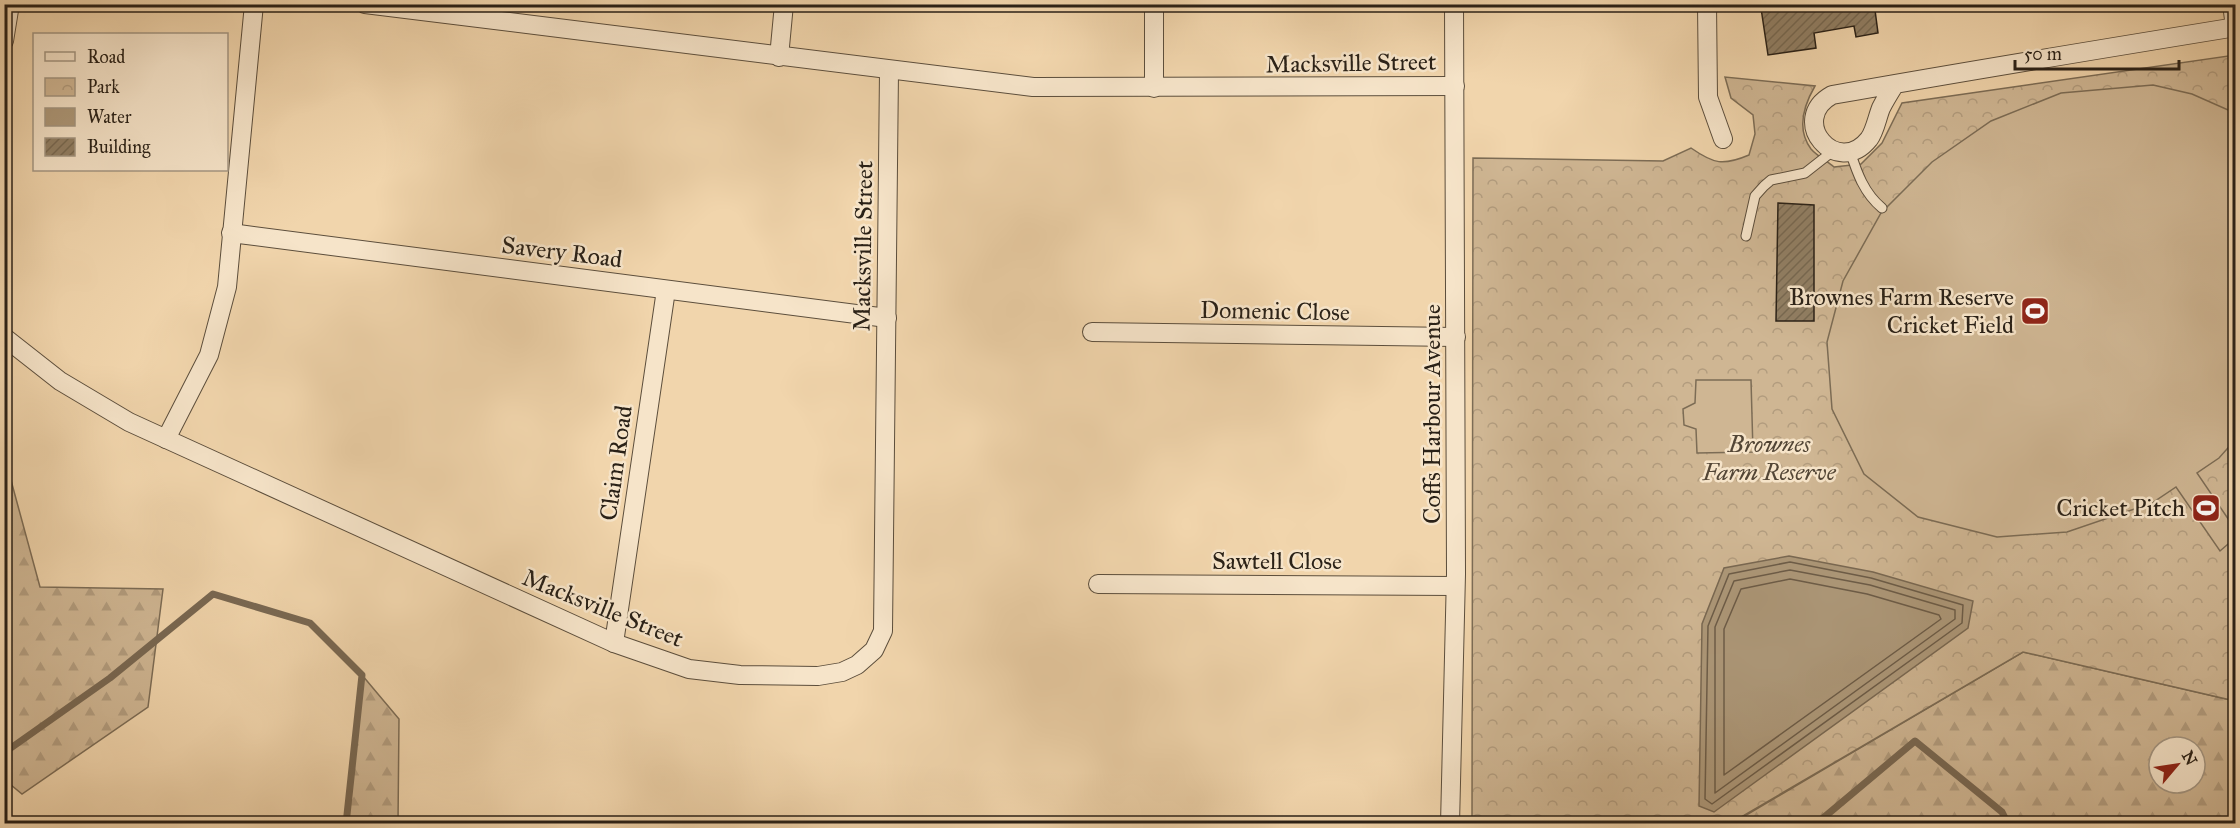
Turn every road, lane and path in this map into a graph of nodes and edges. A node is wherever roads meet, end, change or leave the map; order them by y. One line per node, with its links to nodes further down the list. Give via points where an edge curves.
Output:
1 (10, 4): 10 (street)
2 (254, 4): 19 (street)
3 (365, 4): 11 (street, Macksville Street)
4 (784, 4): 11 (street)
5 (1154, 4): 15 (street)
6 (1454, 4): 14 (street, Coffs Harbour Avenue)
7 (1707, 4): 16 (street, via 1708,97)
8 (2232, 4): 9 (street)
9 (2235, 27): 13 (street)
10 (4, 41)
11 (779, 57): 12 (street, Macksville Street)
12 (889, 71): 15 (street, Macksville Street, via 1033,87); 22 (street, Macksville Street)
13 (1894, 84): 17 (street, via 1870,138); 17 (street, via 1826,99 1814,120 1815,132)
14 (1455, 86): 15 (street, Macksville Street); 25 (street, Coffs Harbour Avenue)
15 (1154, 88)
16 (1723, 139)
17 (1841, 151): 18 (lane, via 1873,201); 20 (lane, via 1805,173 1771,180 1764,186 1755,196)
18 (1882, 208)
19 (231, 233): 21 (street, Savery Road); 26 (street, via 227,287 209,355)
20 (1746, 236)
21 (666, 290): 22 (street, Savery Road); 29 (street, Claim Road)
22 (886, 318): 29 (street, Macksville Street, via 883,631 874,651 842,672 818,676 740,675 689,669)
23 (1092, 332): 25 (street, Domenic Close)
24 (4, 337): 26 (street, Macksville Street, via 60,381)
25 (1456, 337): 28 (street, Coffs Harbour Avenue)
26 (166, 439): 29 (street, Macksville Street)
27 (1098, 584): 28 (street, Sawtell Close)
28 (1455, 586): 30 (street, Coffs Harbour Avenue)
29 (614, 643)
30 (1450, 824)

